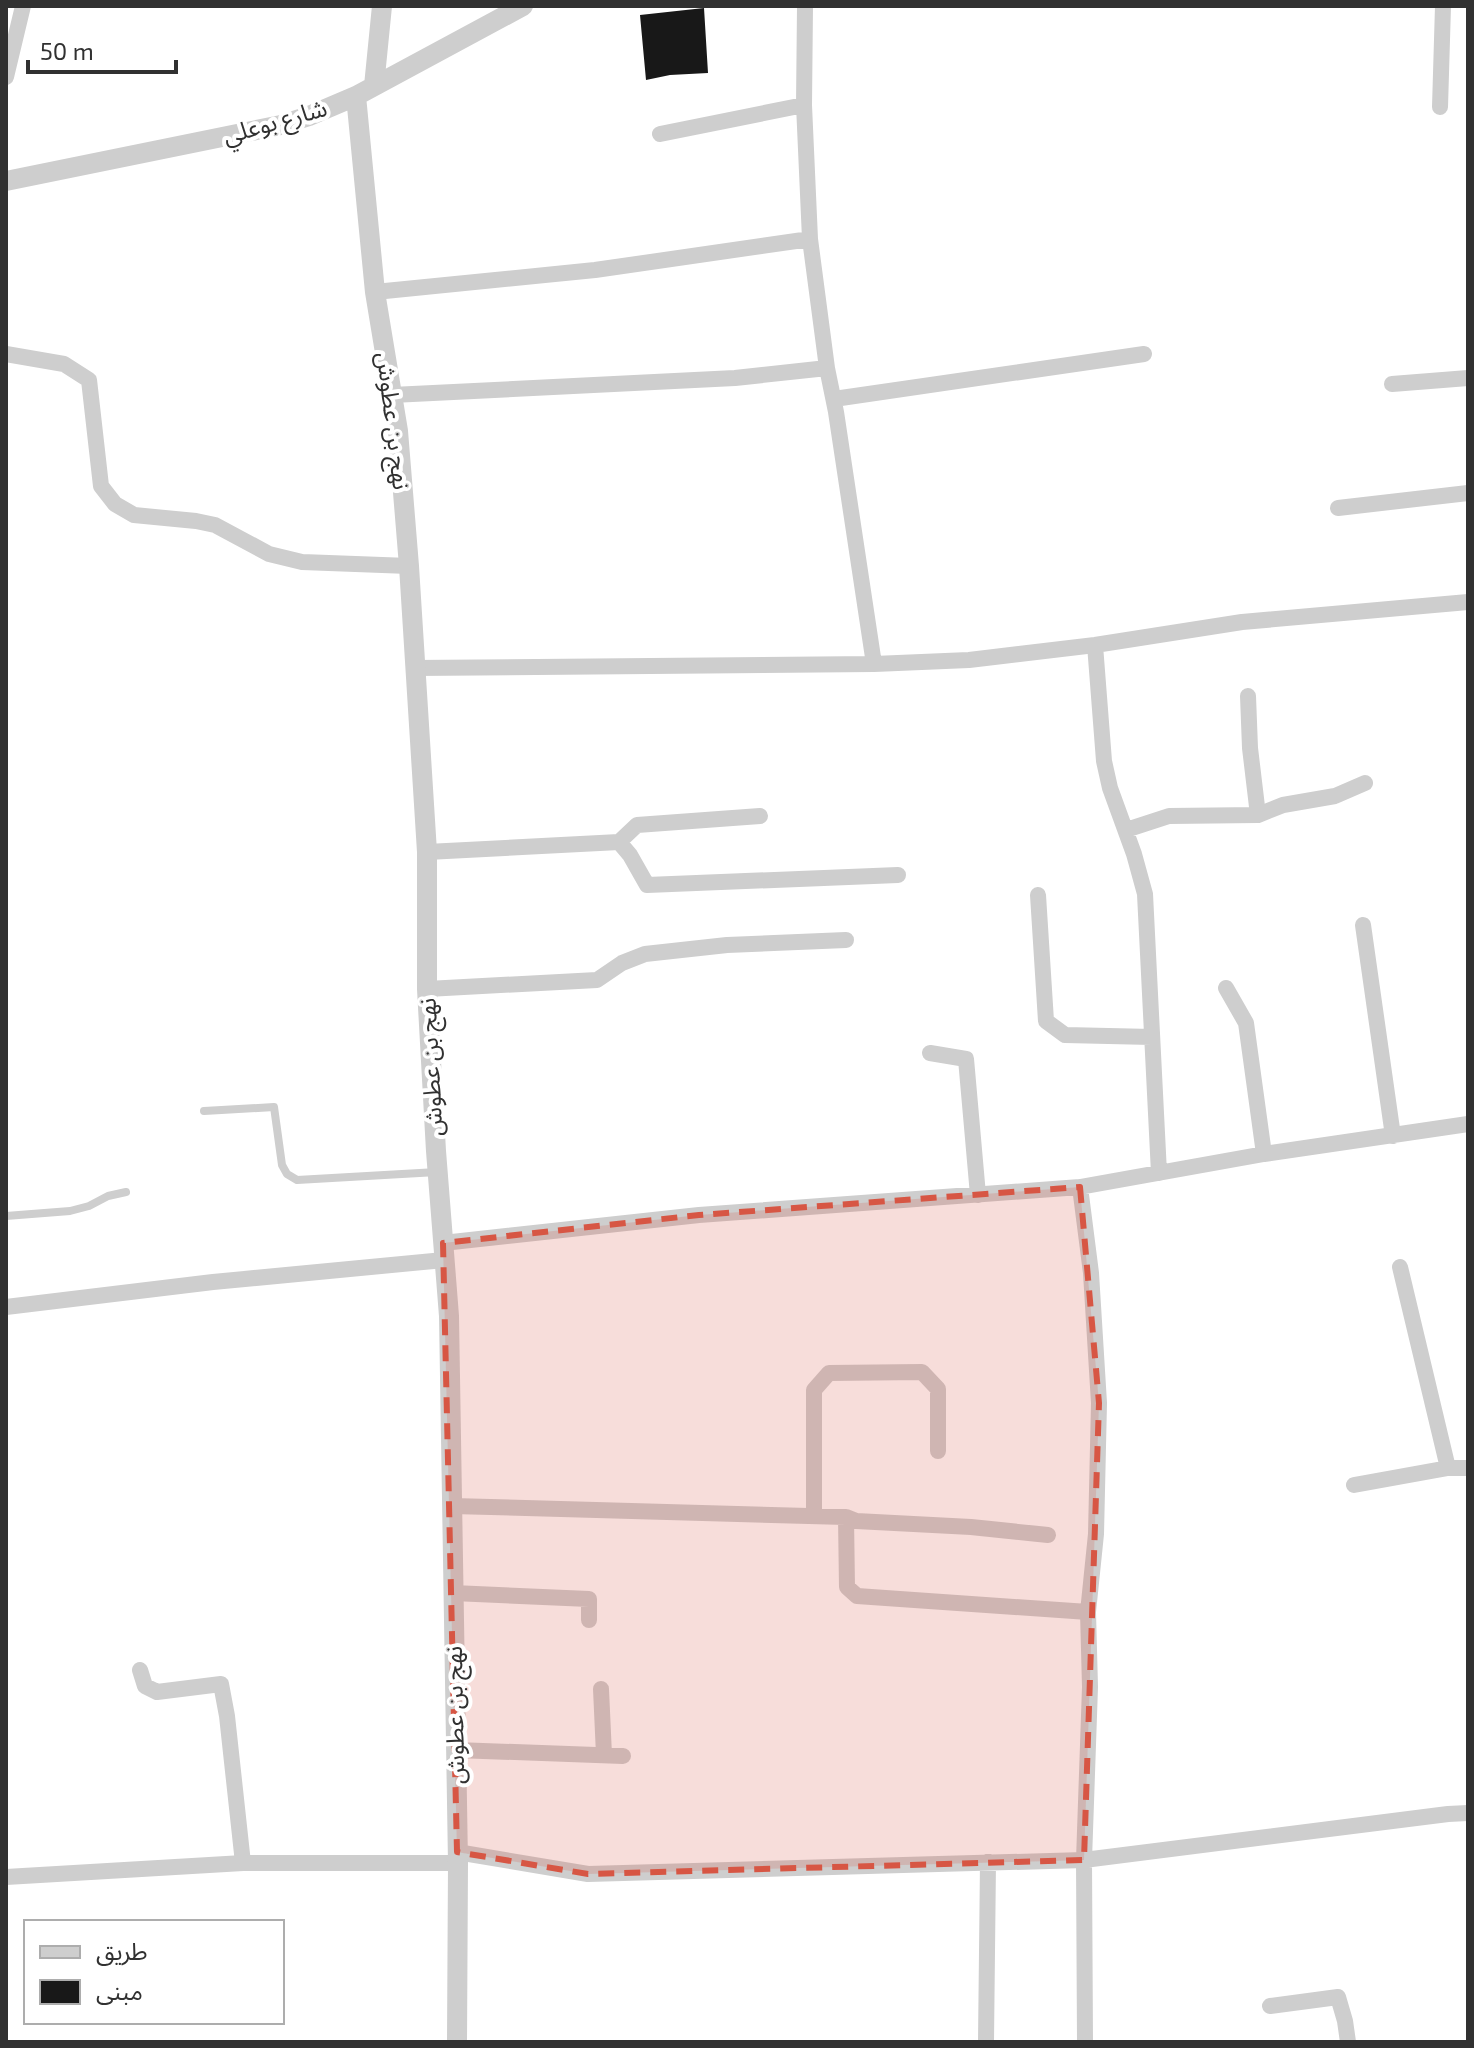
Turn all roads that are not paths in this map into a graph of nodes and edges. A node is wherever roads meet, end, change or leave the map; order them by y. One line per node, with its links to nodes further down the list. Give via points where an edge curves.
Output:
1 (23, 6): 6 (street)
2 (382, 6): 7 (street, نهج بن عطوش)
3 (523, 6): 7 (street, شارع بوعلي)
4 (805, 6): 8 (street)
5 (1443, 6): 9 (street)
6 (6, 77)
7 (365, 91): 11 (street, شارع بوعلي, via 281,125); 13 (street, نهج بن عطوش)
8 (804, 105): 10 (street); 12 (street)
9 (1440, 107)
10 (660, 134)
11 (6, 181)
12 (810, 239): 13 (street, via 595,270); 16 (street)
13 (375, 292): 19 (street, نهج بن عطوش)
14 (6, 354): 23 (street, via 64,364 89,380 101,486 115,504 134,515 215,525 269,554 302,562)
15 (1144, 354): 20 (street)
16 (827, 368): 19 (street, via 735,378); 20 (street)
17 (1468, 378): 18 (street)
18 (1392, 384)
19 (392, 395): 23 (street, نهج بن عطوش)
20 (834, 399): 26 (street)
21 (1468, 493): 22 (street)
22 (1338, 508)
23 (409, 566): 27 (street, نهج بن عطوش)
24 (1468, 602): 25 (street, via 1242,622)
25 (1095, 645): 26 (street, via 969,660); 32 (street, via 1104,761)
26 (874, 664): 27 (street)
27 (414, 668): 34 (street, نهج بن عطوش)
28 (1248, 696): 30 (street)
29 (1365, 783): 30 (street)
30 (1258, 815): 32 (street, via 1169,816)
31 (760, 816): 33 (street, via 637,825)
32 (1126, 830): 41 (street, via 1145,894)
33 (619, 842): 34 (street); 35 (street, via 647,885)
34 (427, 852): 40 (street, نهج بن عطوش)
35 (898, 875)
36 (1038, 895): 41 (street, via 1046,1021 1065,1035)
37 (1363, 925): 45 (street)
38 (846, 940): 40 (street, via 645,954 597,980)
39 (1226, 988): 46 (street, via 1246,1023)
40 (427, 989): 47 (street, نهج بن عطوش)
41 (1152, 1037): 48 (street)
42 (930, 1053): 51 (street, via 966,1059)
43 (204, 1111): 47 (lane, via 274,1107 282,1165 297,1180)
44 (1468, 1124): 45 (street)
45 (1393, 1136): 46 (street)
46 (1264, 1154): 48 (street)
47 (437, 1172): 53 (street, نهج بن عطوش)
48 (1159, 1173): 49 (street)
49 (1080, 1187): 51 (street); 65 (street, via 1099,1403)
50 (126, 1192): 52 (lane, via 70,1211)
51 (978, 1195): 53 (street, via 699,1215)
52 (6, 1216)
53 (444, 1252): 55 (street); 60 (street, نهج بن عطوش)
54 (1400, 1267): 57 (street)
55 (6, 1307)
56 (938, 1451): 61 (street, via 938,1389 922,1372 829,1373 814,1390)
57 (1448, 1468): 58 (street); 59 (street)
58 (1468, 1468)
59 (1354, 1485)
60 (452, 1506): 61 (street); 64 (street, نهج بن عطوش)
61 (814, 1516): 62 (street)
62 (846, 1517): 63 (street); 65 (street, via 847,1587 857,1596)
63 (1048, 1535)
64 (453, 1593): 66 (street, via 589,1599); 69 (street, نهج بن عطوش)
65 (1088, 1612): 74 (street)
66 (589, 1620)
67 (140, 1670): 76 (street, via 145,1686 157,1692 221,1684)
68 (601, 1689): 70 (street)
69 (456, 1750): 70 (street); 73 (street, نهج بن عطوش)
70 (604, 1755): 71 (street)
71 (623, 1756)
72 (1468, 1813): 74 (street)
73 (458, 1857): 75 (street, via 588,1874); 76 (street); 79 (street, نهج بن عطوش)
74 (1084, 1860): 75 (street); 81 (street)
75 (988, 1862): 80 (street)
76 (243, 1863): 77 (street)
77 (6, 1877)
78 (1270, 2006): 82 (street, via 1338,1997)
79 (457, 2042)
80 (986, 2042)
81 (1085, 2042)
82 (1348, 2042)

